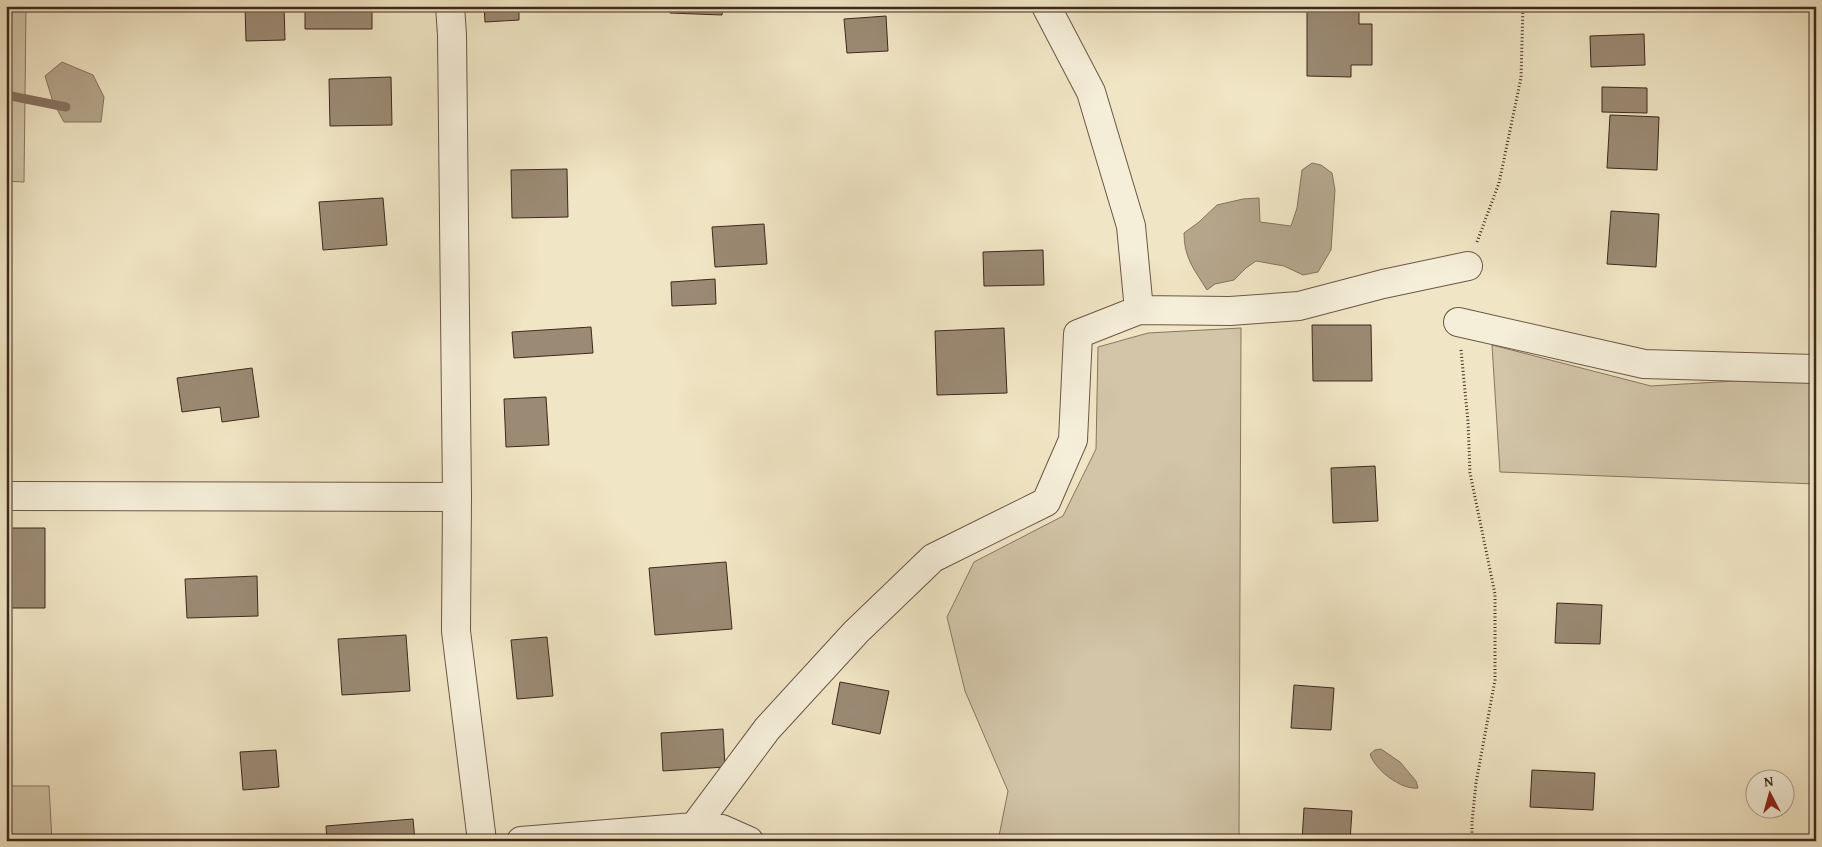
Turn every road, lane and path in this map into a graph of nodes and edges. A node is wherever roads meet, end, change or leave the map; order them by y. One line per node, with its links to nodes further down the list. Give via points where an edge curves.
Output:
1 (450, 6): 9 (street)
2 (1046, 6): 5 (street, via 1091,92 1131,226)
3 (1523, 6): 4 (path, via 1521,78 1499,183)
4 (1468, 266): 5 (street, via 1299,306 1230,311)
5 (1139, 310): 10 (street, via 1078,334 1073,440 1046,502 933,558 856,632 767,729)
6 (1458, 322): 7 (street, via 1644,364); 14 (path, via 1470,473 1495,594 1495,680 1476,783)
7 (1816, 369)
8 (6, 496): 9 (street)
9 (457, 497): 11 (street, via 456,631)
10 (694, 827): 12 (street); 13 (street, via 722,829)
11 (482, 841)
12 (520, 841)
13 (750, 841)
14 (1472, 841)

